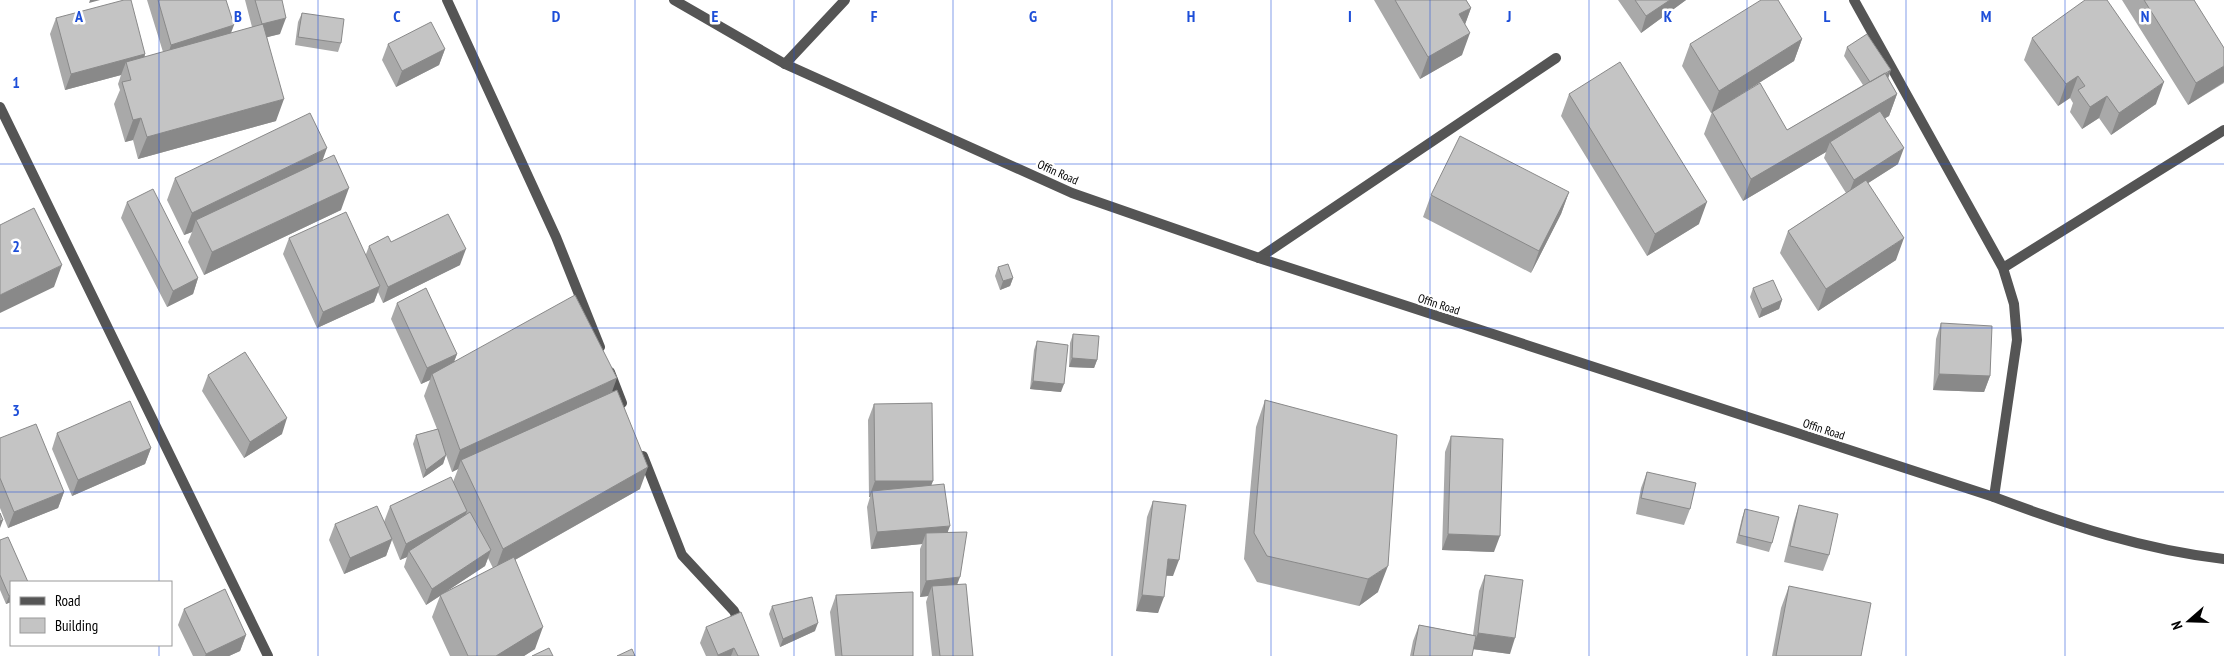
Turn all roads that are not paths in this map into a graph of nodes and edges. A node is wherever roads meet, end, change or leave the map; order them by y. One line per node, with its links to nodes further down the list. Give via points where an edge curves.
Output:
1 (447, 0): 11 (street, via 556,237)
2 (674, 0): 6 (street, Offin Road)
3 (845, 0): 6 (street)
4 (1854, 0): 10 (street)
5 (1556, 58): 9 (street)
6 (785, 64): 9 (street, Offin Road, via 1072,193)
7 (0, 107): 16 (street)
8 (2224, 130): 10 (street)
9 (1259, 258): 13 (street, Offin Road)
10 (2003, 268): 13 (street, via 2014,304 2017,340)
11 (624, 409)
12 (639, 446): 15 (street, via 682,555 734,611)
13 (1994, 497): 14 (street, Offin Road, via 2096,533)
14 (2224, 559)
15 (745, 638)
16 (268, 656)

